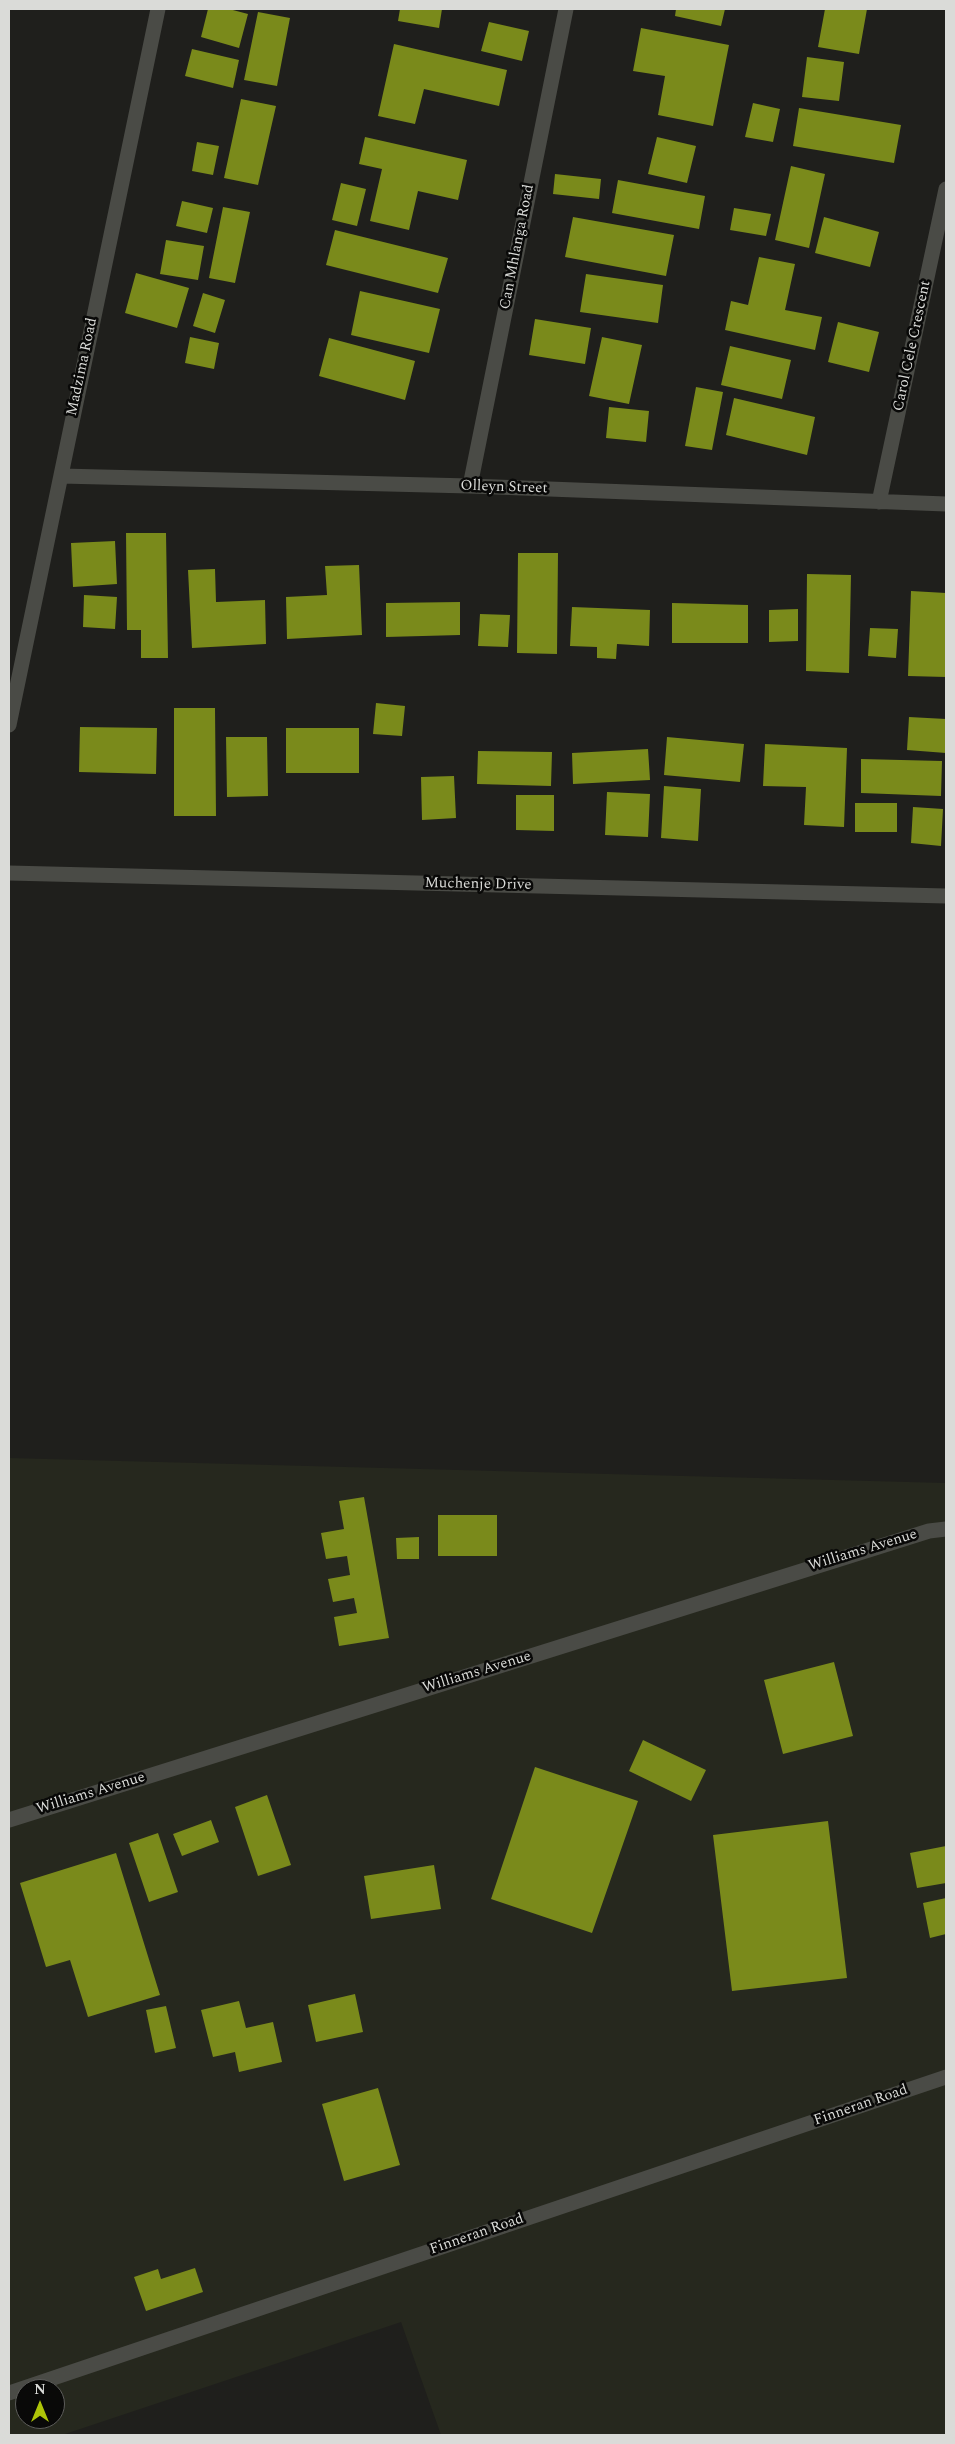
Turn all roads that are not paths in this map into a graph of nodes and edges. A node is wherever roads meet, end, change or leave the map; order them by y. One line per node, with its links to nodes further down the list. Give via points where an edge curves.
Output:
1 (158, 9): 4 (street, Madzima Road)
2 (566, 9): 5 (street, Can Mhlanga Road)
3 (946, 189): 6 (street, Carol Cele Crescent)
4 (61, 476): 5 (street, Olleyn Street); 8 (street, Madzima Road)
5 (470, 486): 6 (street, Olleyn Street)
6 (879, 502): 7 (street, Olleyn Street)
7 (946, 504)
8 (9, 725)
9 (9, 873): 10 (street, Muchenje Drive)
10 (946, 896)
11 (946, 1529): 12 (street, Williams Avenue, via 910,1536)
12 (9, 1820)
13 (946, 2078): 14 (street, Finneran Road)
14 (9, 2393)

